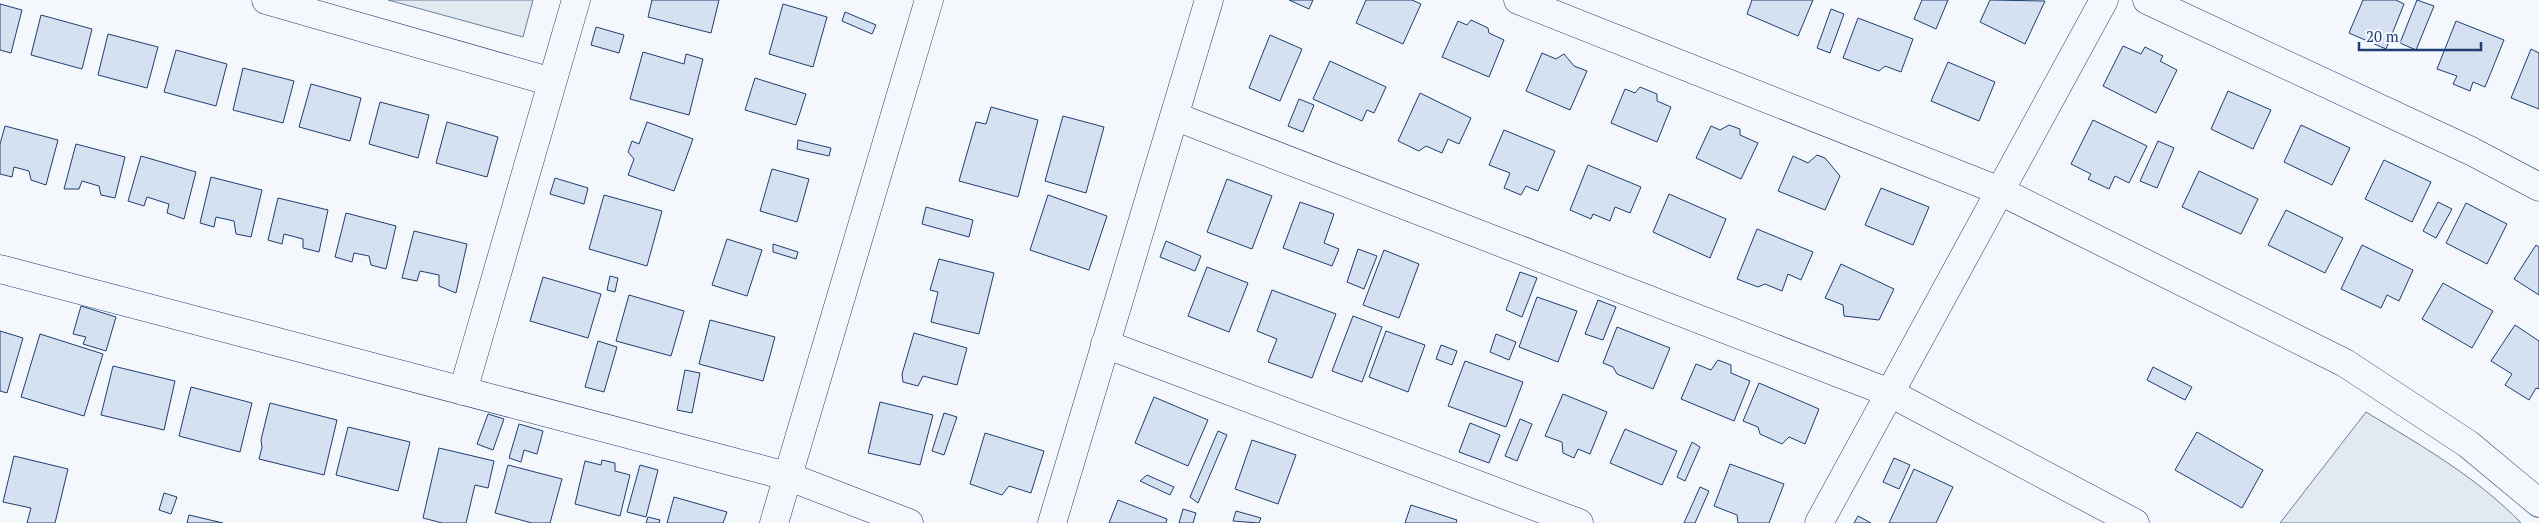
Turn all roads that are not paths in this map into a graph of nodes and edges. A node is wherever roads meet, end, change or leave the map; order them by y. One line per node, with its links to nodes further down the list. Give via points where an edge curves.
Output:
1 (266, 0): 8 (street)
2 (576, 0): 8 (street)
3 (929, 0): 16 (street)
4 (1209, 0): 9 (street)
5 (1518, 0): 11 (street)
6 (2104, 0): 11 (street)
7 (2148, 0): 10 (street, via 2471,151)
8 (552, 82): 14 (street)
9 (1174, 116): 13 (street); 15 (street)
10 (2539, 187)
11 (2000, 191): 15 (street); 17 (street, via 2345,363 2468,444)
12 (0, 269): 14 (street)
13 (1105, 344): 20 (street); 21 (street)
14 (463, 391): 16 (street)
15 (1890, 393): 22 (street); 23 (street)
16 (787, 476): 18 (street); 19 (street)
17 (2539, 503)
18 (774, 523)
19 (909, 523)
20 (1052, 523)
21 (1580, 523)
22 (1819, 523)
23 (2135, 523)

